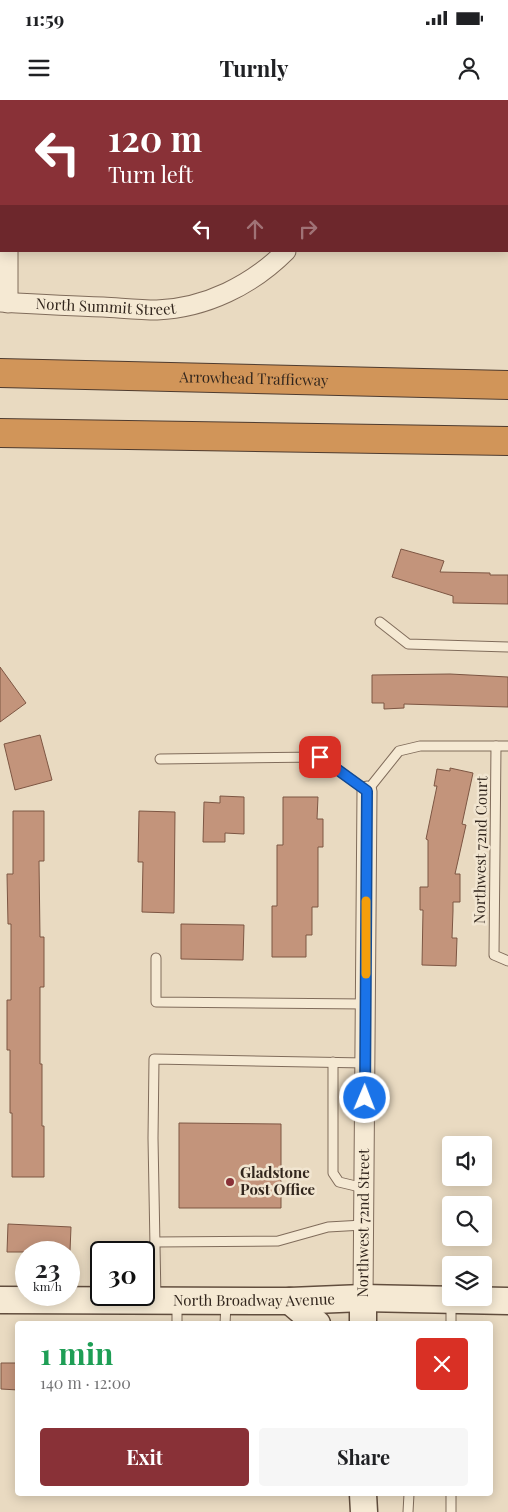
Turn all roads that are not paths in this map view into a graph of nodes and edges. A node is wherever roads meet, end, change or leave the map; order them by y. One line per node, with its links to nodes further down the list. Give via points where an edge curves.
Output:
1 (8, 252): 3 (street)
2 (285, 252): 3 (street, North Summit Street, via 234,290 183,307 157,310)
3 (4, 302)
4 (0, 373): 5 (highway, Arrowhead Trafficway)
5 (508, 385)
6 (0, 433): 7 (highway)
7 (508, 441)
8 (380, 622): 9 (lane, via 408,644)
9 (508, 647)
10 (496, 746): 11 (lane); 13 (lane, via 420,746 398,751); 15 (lane, Northwest 72nd Court, via 494,955)
11 (508, 746)
12 (160, 759): 13 (lane, via 320,757)
13 (367, 791): 16 (street, Northwest 72nd Street)
14 (156, 958): 16 (lane, via 156,1002)
15 (508, 961)
16 (366, 1004): 18 (street, Northwest 72nd Street)
17 (333, 1062): 18 (lane); 19 (lane, via 333,1173 339,1182); 21 (lane, via 154,1059)
18 (366, 1063): 19 (street, Northwest 72nd Street)
19 (364, 1188): 20 (street, Northwest 72nd Street)
20 (364, 1225): 22 (lane, via 328,1226 278,1242); 27 (street, Northwest 72nd Street)
21 (155, 1241)
22 (155, 1242): 26 (lane)
23 (0, 1300): 26 (main road, North Broadway Avenue)
24 (290, 1301): 27 (main road, North Broadway Avenue); 28 (main road, North Broadway Avenue); 30 (main road)
25 (508, 1301): 29 (main road, North Broadway Avenue)
26 (170, 1309): 28 (main road, North Broadway Avenue)
27 (363, 1311): 29 (main road, North Broadway Avenue)
28 (225, 1312)
29 (451, 1312)
30 (313, 1321)
31 (363, 1496): 34 (main road)
32 (409, 1496): 35 (lane)
33 (451, 1496): 36 (lane)
34 (364, 1512)
35 (408, 1512)
36 (451, 1512)

